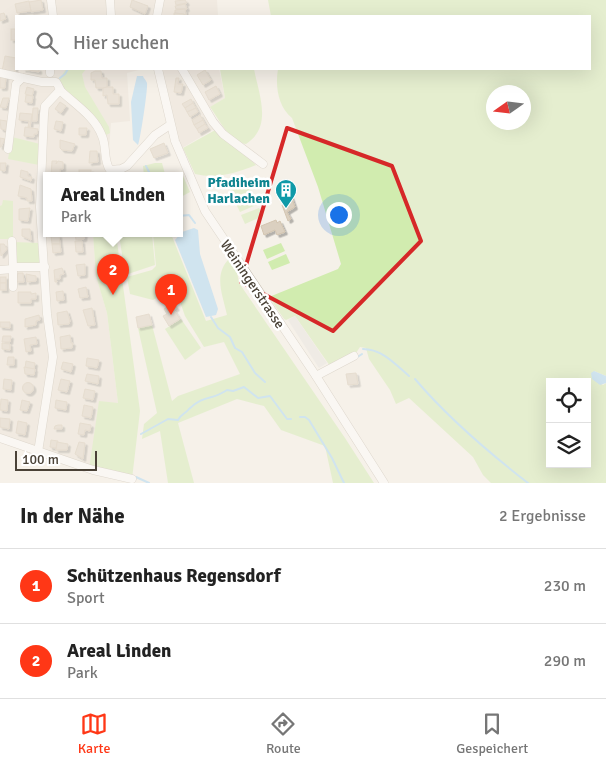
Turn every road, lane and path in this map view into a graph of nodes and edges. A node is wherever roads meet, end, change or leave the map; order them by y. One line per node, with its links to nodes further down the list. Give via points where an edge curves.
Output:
1 (51, 0): 4 (street)
2 (110, 0): 5 (street)
3 (160, 0): 6 (street)
4 (53, 15)
5 (111, 15)
6 (157, 15)
7 (158, 70): 12 (street, Weiningerstrasse)
8 (183, 70): 14 (street, via 223,134)
9 (0, 73): 10 (street)
10 (22, 78): 11 (street, via 56,82); 13 (street, via 16,84)
11 (60, 90): 12 (street, via 100,131 110,170 127,166 155,134); 16 (street, via 45,106 44,114 40,207)
12 (170, 125): 21 (street, Weiningerstrasse, via 205,211)
13 (8, 149)
14 (263, 164)
15 (12, 241): 17 (street)
16 (44, 267): 17 (street); 23 (street, via 53,358)
17 (13, 268): 18 (street); 19 (street)
18 (0, 270)
19 (13, 287)
20 (354, 356): 21 (street)
21 (316, 376): 25 (street, Weiningerstrasse)
22 (0, 438): 23 (street)
23 (38, 452): 24 (street)
24 (132, 479)
25 (384, 483)

